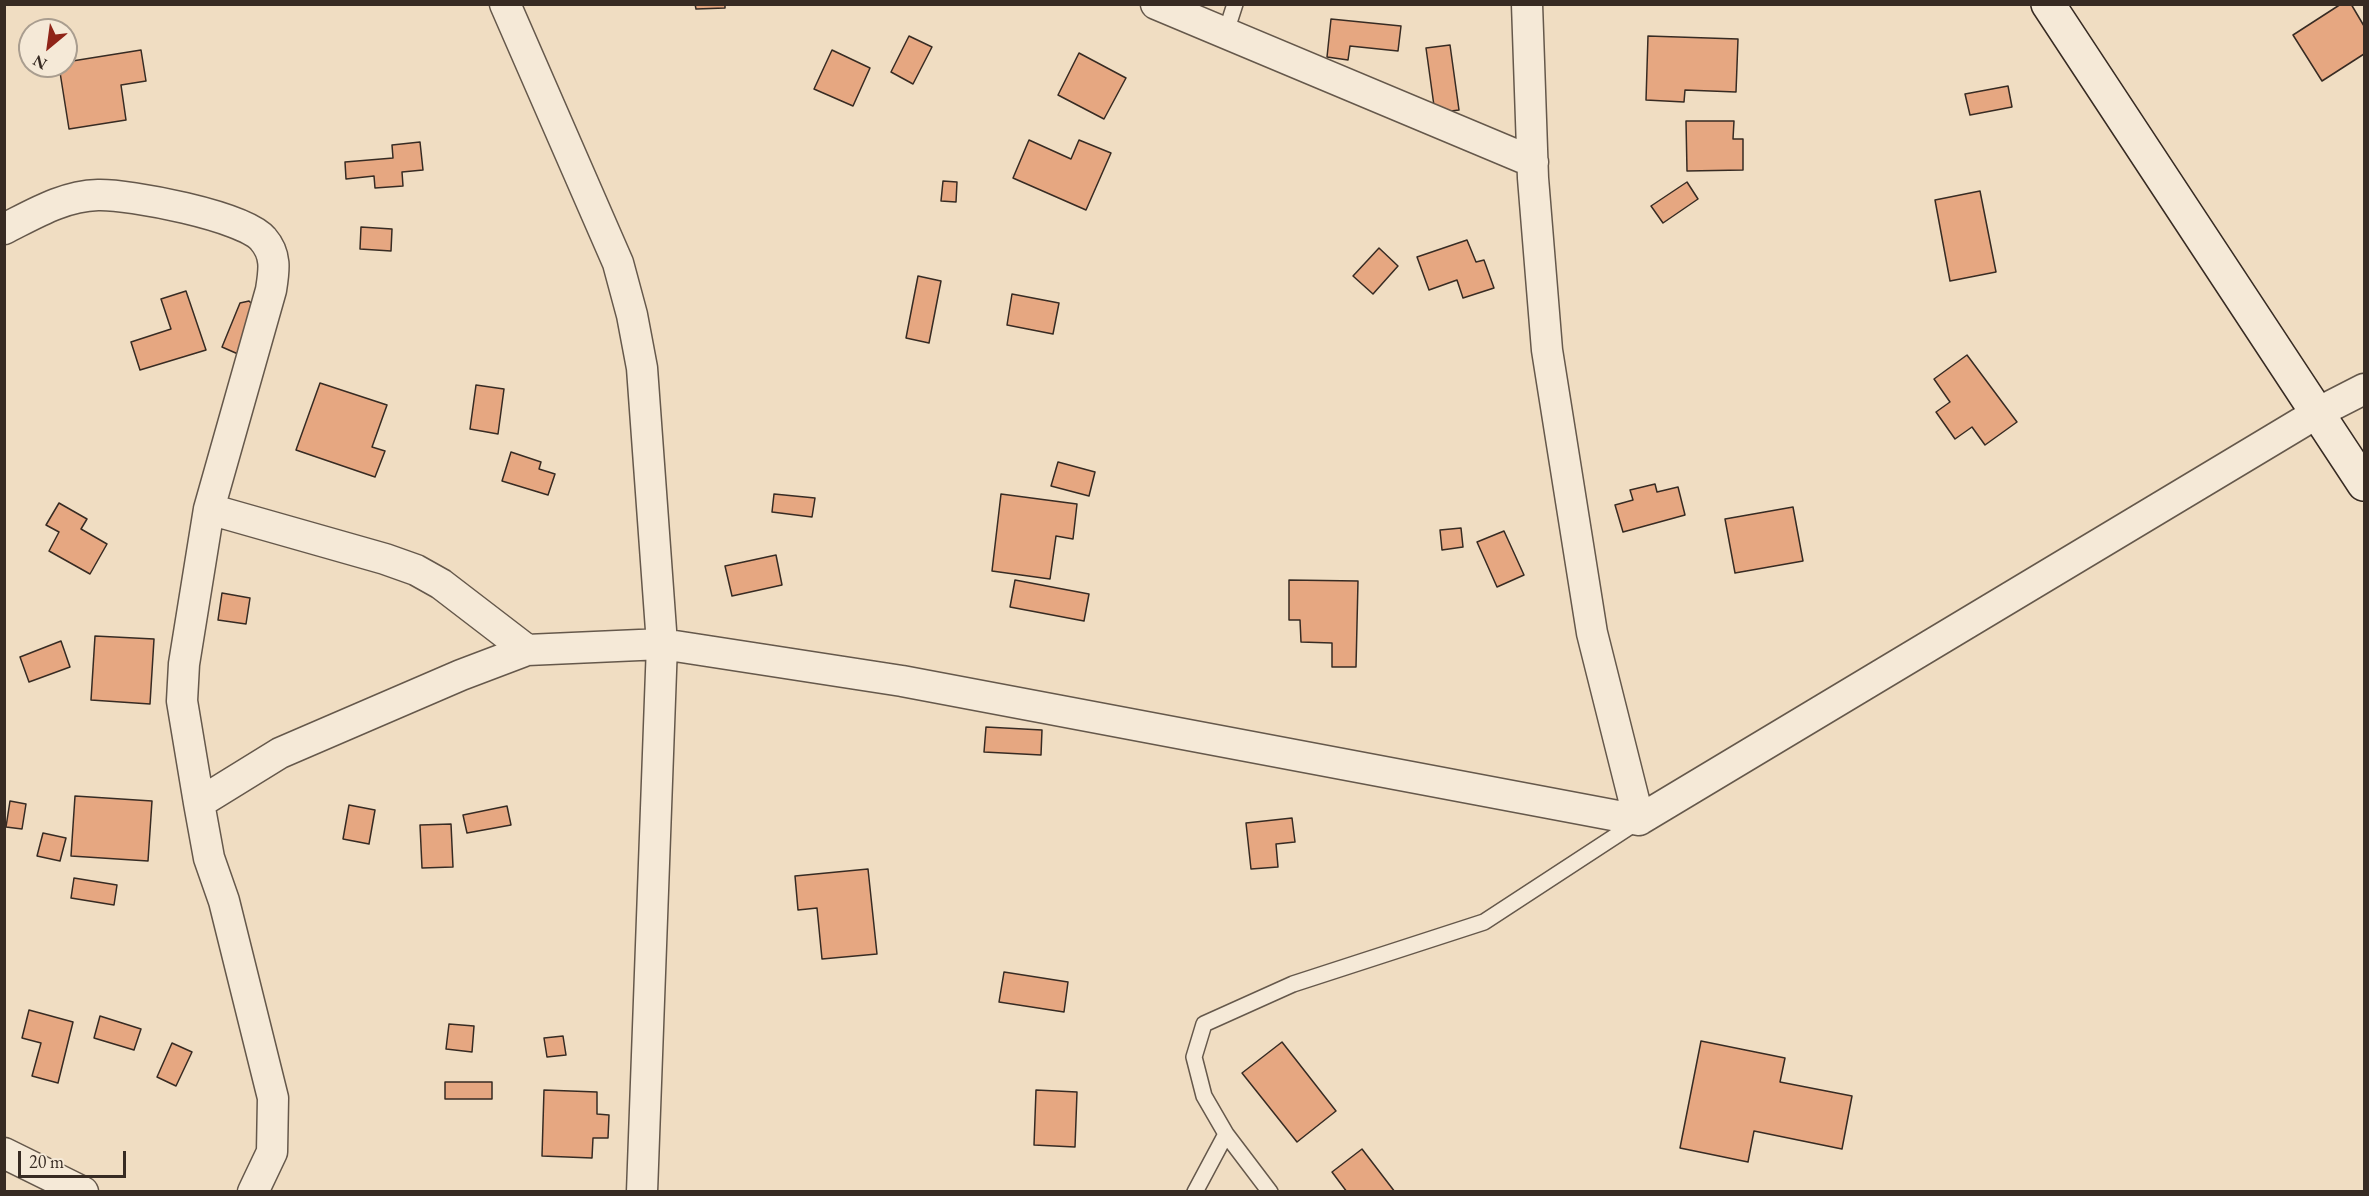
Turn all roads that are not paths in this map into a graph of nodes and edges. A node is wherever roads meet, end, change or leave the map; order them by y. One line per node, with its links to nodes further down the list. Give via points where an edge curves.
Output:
1 (505, 4): 12 (street, via 618,263 632,315 642,368)
2 (1156, 4): 5 (street)
3 (1527, 4): 6 (street)
4 (2048, 4): 9 (main road)
5 (1230, 18): 6 (street)
6 (1533, 162): 15 (street, via 1547,350 1562,452 1592,633)
7 (4, 229): 11 (street, via 53,204 96,195 141,198 239,224 263,238 275,260 271,290)
8 (2364, 389): 9 (street)
9 (2319, 412): 10 (main road); 15 (street)
10 (2364, 484)
11 (209, 509): 13 (street, via 416,570 441,584); 14 (street, via 184,664 182,701)
12 (662, 644): 13 (street); 15 (street, via 914,683); 20 (street)
13 (527, 650): 14 (street, via 280,753)
14 (199, 802): 19 (street, via 209,858 224,902 273,1098 272,1152)
15 (1640, 820): 16 (lane, via 1484,922 1293,984 1204,1024 1194,1057 1204,1096)
16 (1226, 1134): 21 (lane); 22 (lane)
17 (4, 1153): 18 (street)
18 (83, 1191)
19 (254, 1191)
20 (642, 1191)
21 (1195, 1191)
22 (1270, 1191)

